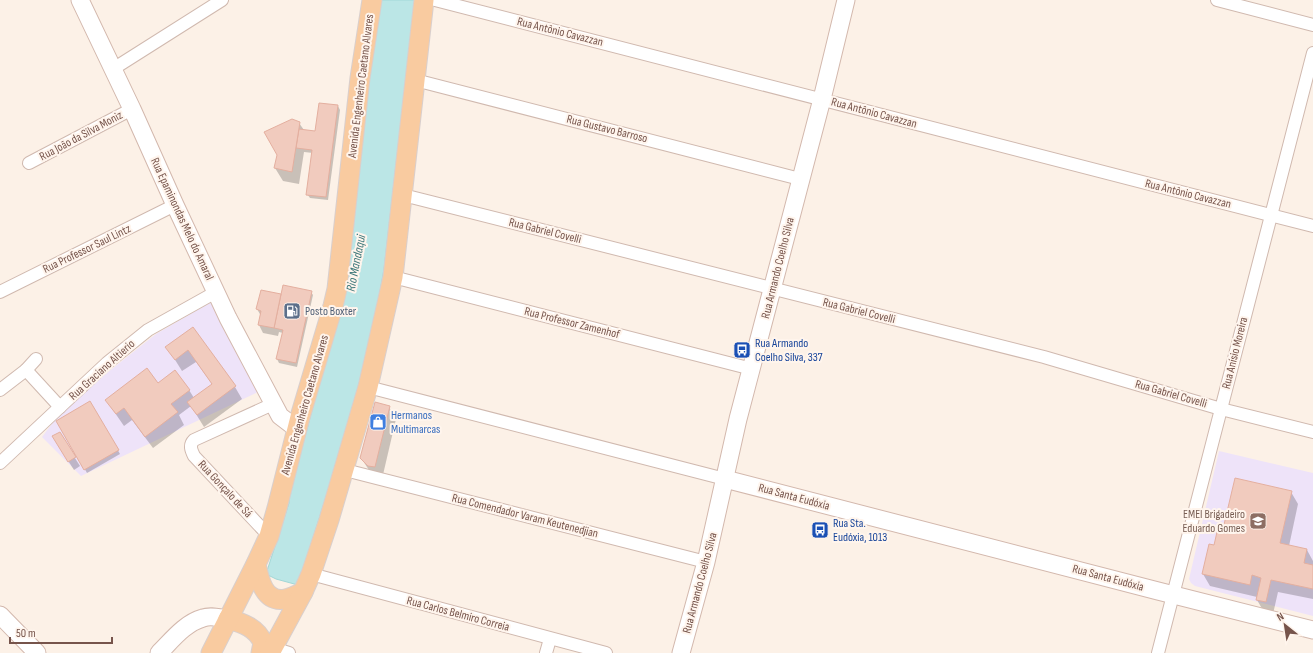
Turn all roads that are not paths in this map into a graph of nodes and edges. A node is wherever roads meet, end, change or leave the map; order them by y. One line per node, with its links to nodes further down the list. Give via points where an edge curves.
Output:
1 (80, 0): 10 (street, Rua Epaminondas Melo do Amaral)
2 (222, 0): 10 (street)
3 (372, 0): 32 (main road, Avenida Engenheiro Caetano Alvares, via 360,78 337,289)
4 (424, 0): 11 (main road)
5 (435, 0): 12 (street, Rua Antônio Cavazzan)
6 (846, 0): 12 (street, Rua Armando Coelho Silva)
7 (1217, 0): 8 (street)
8 (1313, 25)
9 (1313, 53): 18 (street, Rua Anísio Moreira)
10 (113, 69): 13 (street, Rua Epaminondas Melo do Amaral)
11 (415, 80): 15 (street, Rua Gustavo Barroso); 16 (main road)
12 (822, 99): 15 (street, Rua Armando Coelho Silva); 18 (street, Rua Antônio Cavazzan)
13 (132, 109): 14 (street, Rua João da Silva Moniz); 17 (street, Rua Epaminondas Melo do Amaral)
14 (29, 163)
15 (800, 179): 21 (street, Rua Armando Coelho Silva)
16 (403, 195): 20 (main road); 21 (street, Rua Gabriel Covelli)
17 (175, 205): 22 (street, Rua Professor Saul Lintz); 23 (street, Rua Epaminondas Melo do Amaral)
18 (1271, 215): 19 (street, Rua Antônio Cavazzan); 31 (street, Rua Anísio Moreira)
19 (1313, 226)
20 (393, 277): 26 (street, Rua Professor Zamenhof); 27 (main road)
21 (773, 289): 26 (street, Rua Armando Coelho Silva); 31 (street, Rua Gabriel Covelli, via 1044,357)
22 (0, 292)
23 (216, 292): 29 (street, Rua Epaminondas Melo do Amaral); 30 (street, Rua Graciano Altierio, via 148,330 107,363)
24 (36, 360): 25 (street)
25 (26, 370): 28 (street); 30 (street)
26 (752, 370): 36 (street, Rua Armando Coelho Silva)
27 (368, 387): 35 (main road); 36 (street, Rua Santa Eudóxia)
28 (0, 390)
29 (273, 404): 32 (street, Rua Epaminondas Melo do Amaral, via 280,416); 37 (street, Rua Gonçalo de Sá, via 194,440 191,446 194,456)
30 (60, 407): 34 (street, Rua Graciano Altierio)
31 (1221, 409): 33 (street, Rua Gabriel Covelli); 42 (street, Rua Anísio Moreira)
32 (297, 428): 37 (main road, Avenida Engenheiro Caetano Alvares)
33 (1313, 432)
34 (0, 463)
35 (345, 470): 38 (street, Rua Comendador Varam Keutenedjian); 40 (main road)
36 (725, 479): 38 (street, Rua Armando Coelho Silva); 42 (street, Rua Santa Eudóxia)
37 (268, 536): 39 (main road, Avenida Engenheiro Caetano Alvares)
38 (706, 562): 53 (street, Rua Armando Coelho Silva)
39 (256, 564): 41 (main road, via 262,586 273,597 285,599); 44 (main road, Avenida Engenheiro Caetano Alvares)
40 (311, 574): 41 (main road); 46 (street, Rua Carlos Belmiro Correia)
41 (303, 592): 47 (main road)
42 (1173, 595): 45 (street, Rua Santa Eudóxia); 54 (street, Rua Anísio Moreira)
43 (0, 615): 48 (street)
44 (228, 619): 47 (main road, via 244,624 256,632); 49 (street, via 203,618 188,625); 50 (main road, Avenida Engenheiro Caetano Alvares)
45 (1313, 630)
46 (550, 639): 51 (street); 52 (street, Rua Carlos Belmiro Correia)
47 (273, 652)
48 (37, 653)
49 (159, 653)
50 (211, 653)
51 (546, 653)
52 (606, 653)
53 (681, 653)
54 (1158, 653)

